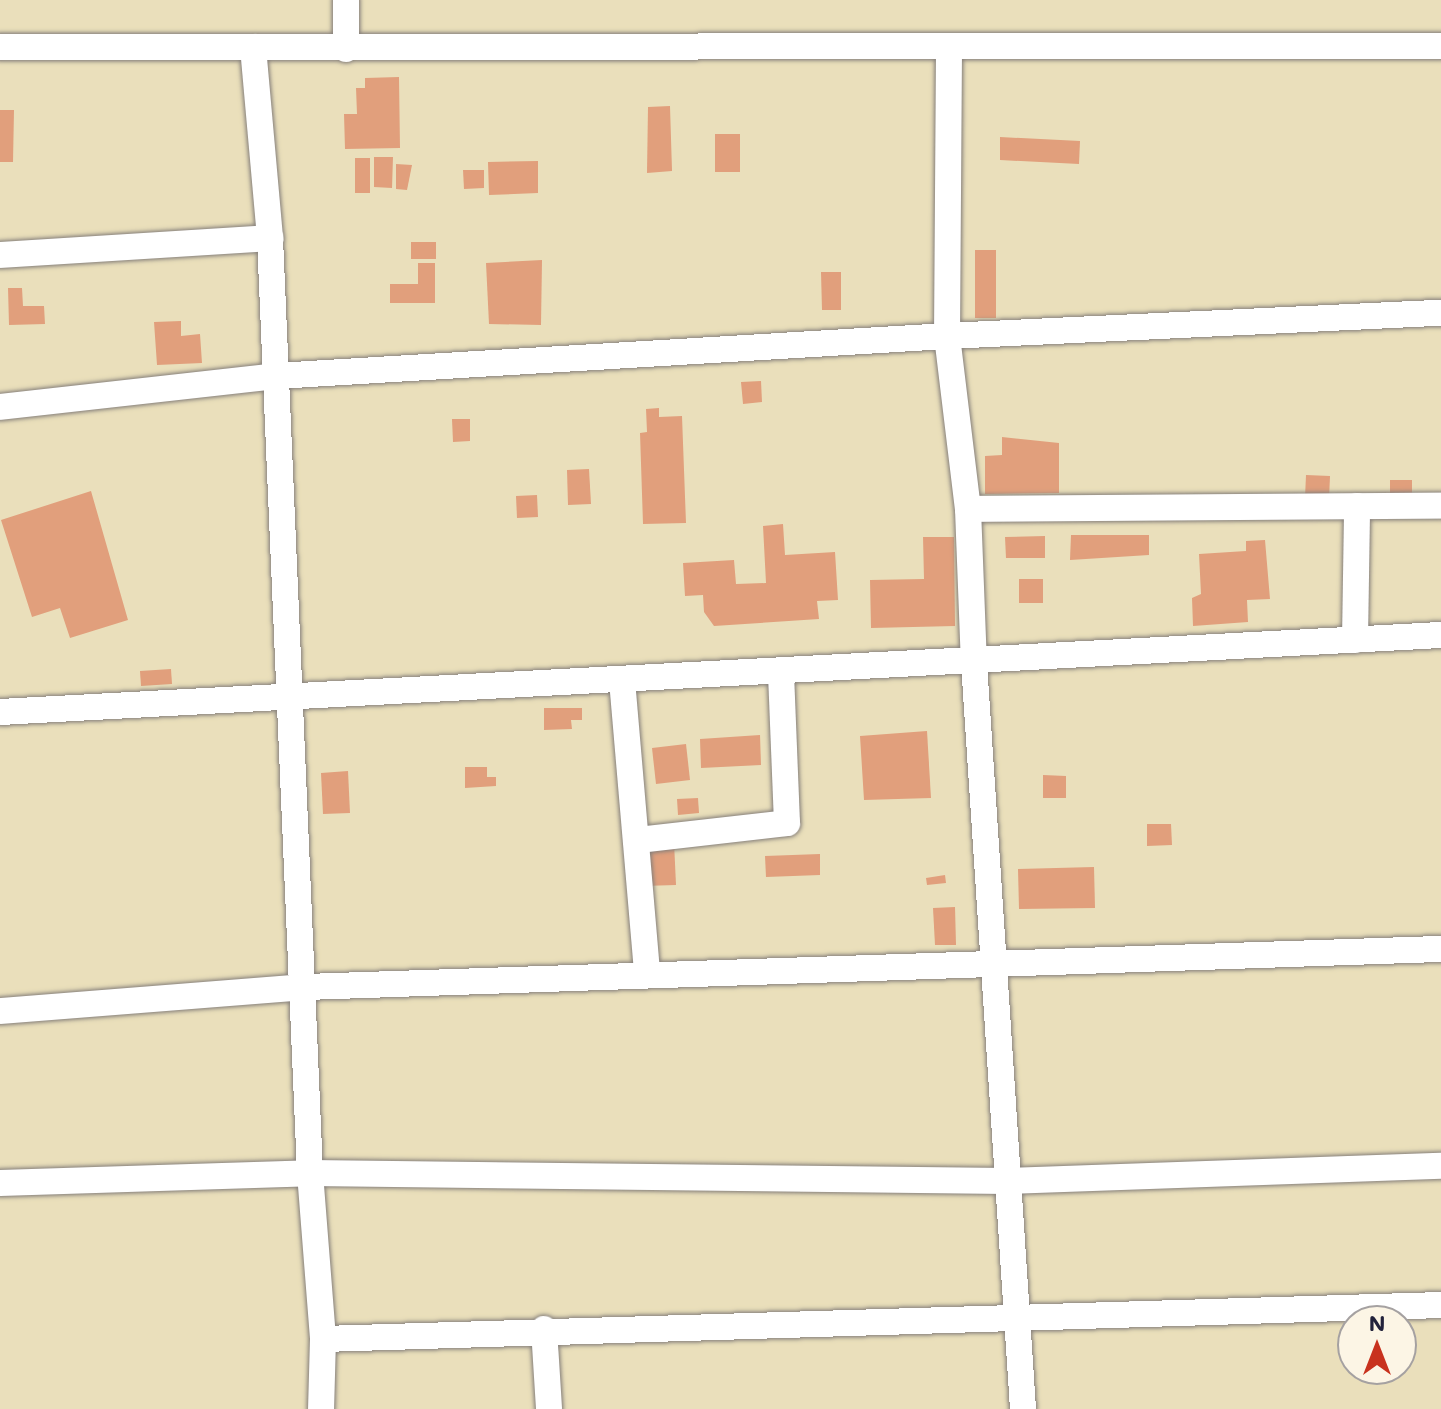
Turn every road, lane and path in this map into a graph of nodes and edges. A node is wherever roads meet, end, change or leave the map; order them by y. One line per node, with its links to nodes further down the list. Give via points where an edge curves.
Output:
1 (346, 0): 5 (street)
2 (1441, 46): 6 (street)
3 (0, 47): 4 (street)
4 (253, 47): 5 (street); 7 (street)
5 (346, 49): 6 (street)
6 (949, 50): 10 (street)
7 (270, 238): 8 (street); 11 (street)
8 (0, 255)
9 (1441, 313): 10 (street)
10 (947, 336): 11 (street); 15 (street)
11 (276, 376): 12 (street); 21 (street)
12 (0, 407)
13 (1357, 506): 14 (street); 15 (street); 17 (street)
14 (1441, 506)
15 (968, 509): 18 (street)
16 (1441, 635): 17 (street)
17 (1355, 640): 18 (street)
18 (974, 663): 19 (street); 25 (street)
19 (781, 672): 20 (street); 23 (street, via 787,823)
20 (622, 680): 21 (street); 23 (street)
21 (293, 695): 22 (street); 27 (street)
22 (0, 712)
23 (638, 840): 26 (street)
24 (1441, 949): 25 (street)
25 (995, 963): 26 (street); 31 (street)
26 (647, 972): 27 (street)
27 (305, 987): 28 (street); 30 (street)
28 (0, 1011)
29 (1441, 1166): 31 (street)
30 (310, 1173): 31 (street); 32 (street); 36 (street)
31 (1007, 1181): 34 (street)
32 (0, 1183)
33 (1441, 1305): 34 (street)
34 (1013, 1316): 35 (street); 39 (street)
35 (544, 1329): 36 (street); 38 (street)
36 (323, 1339): 37 (street)
37 (321, 1409)
38 (549, 1409)
39 (1023, 1409)

